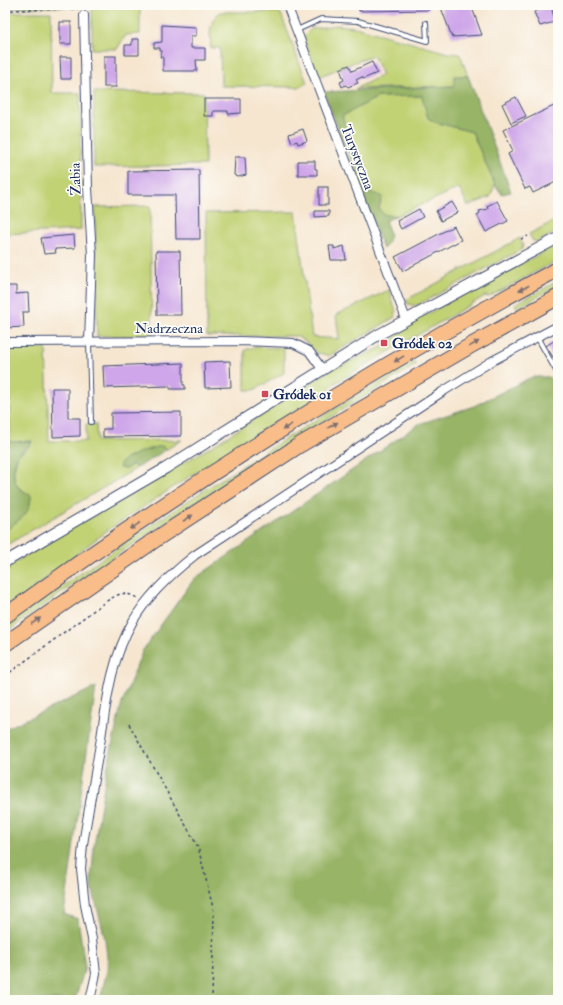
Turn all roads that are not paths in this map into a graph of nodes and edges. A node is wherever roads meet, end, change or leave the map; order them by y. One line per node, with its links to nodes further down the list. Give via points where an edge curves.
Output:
1 (286, 5): 4 (street, Turystyczna)
2 (84, 15): 12 (street, Żabia, via 91,237)
3 (426, 24): 4 (lane, via 427,41 358,21 321,19)
4 (296, 30): 8 (street, Turystyczna)
5 (558, 238): 8 (street)
6 (558, 269): 17 (highway, one-way to 17, via 453,327 213,473)
7 (558, 297): 20 (highway, one-way to 7, via 156,539 298,446)
8 (406, 319): 13 (street)
9 (558, 326): 10 (street)
10 (536, 336): 14 (lane); 21 (street, via 442,392 195,555 173,572 133,621 110,679 83,844 84,905 92,939 96,974)
11 (5, 342): 12 (street, Nadrzeczna)
12 (89, 342): 13 (street, Nadrzeczna, via 293,343 309,351); 15 (lane)
13 (322, 369): 16 (street, via 166,468)
14 (558, 374)
15 (91, 422)
16 (5, 562)
17 (24, 602): 18 (highway); 19 (highway)
18 (5, 610)
19 (5, 616)
20 (5, 644)
21 (90, 1000)

